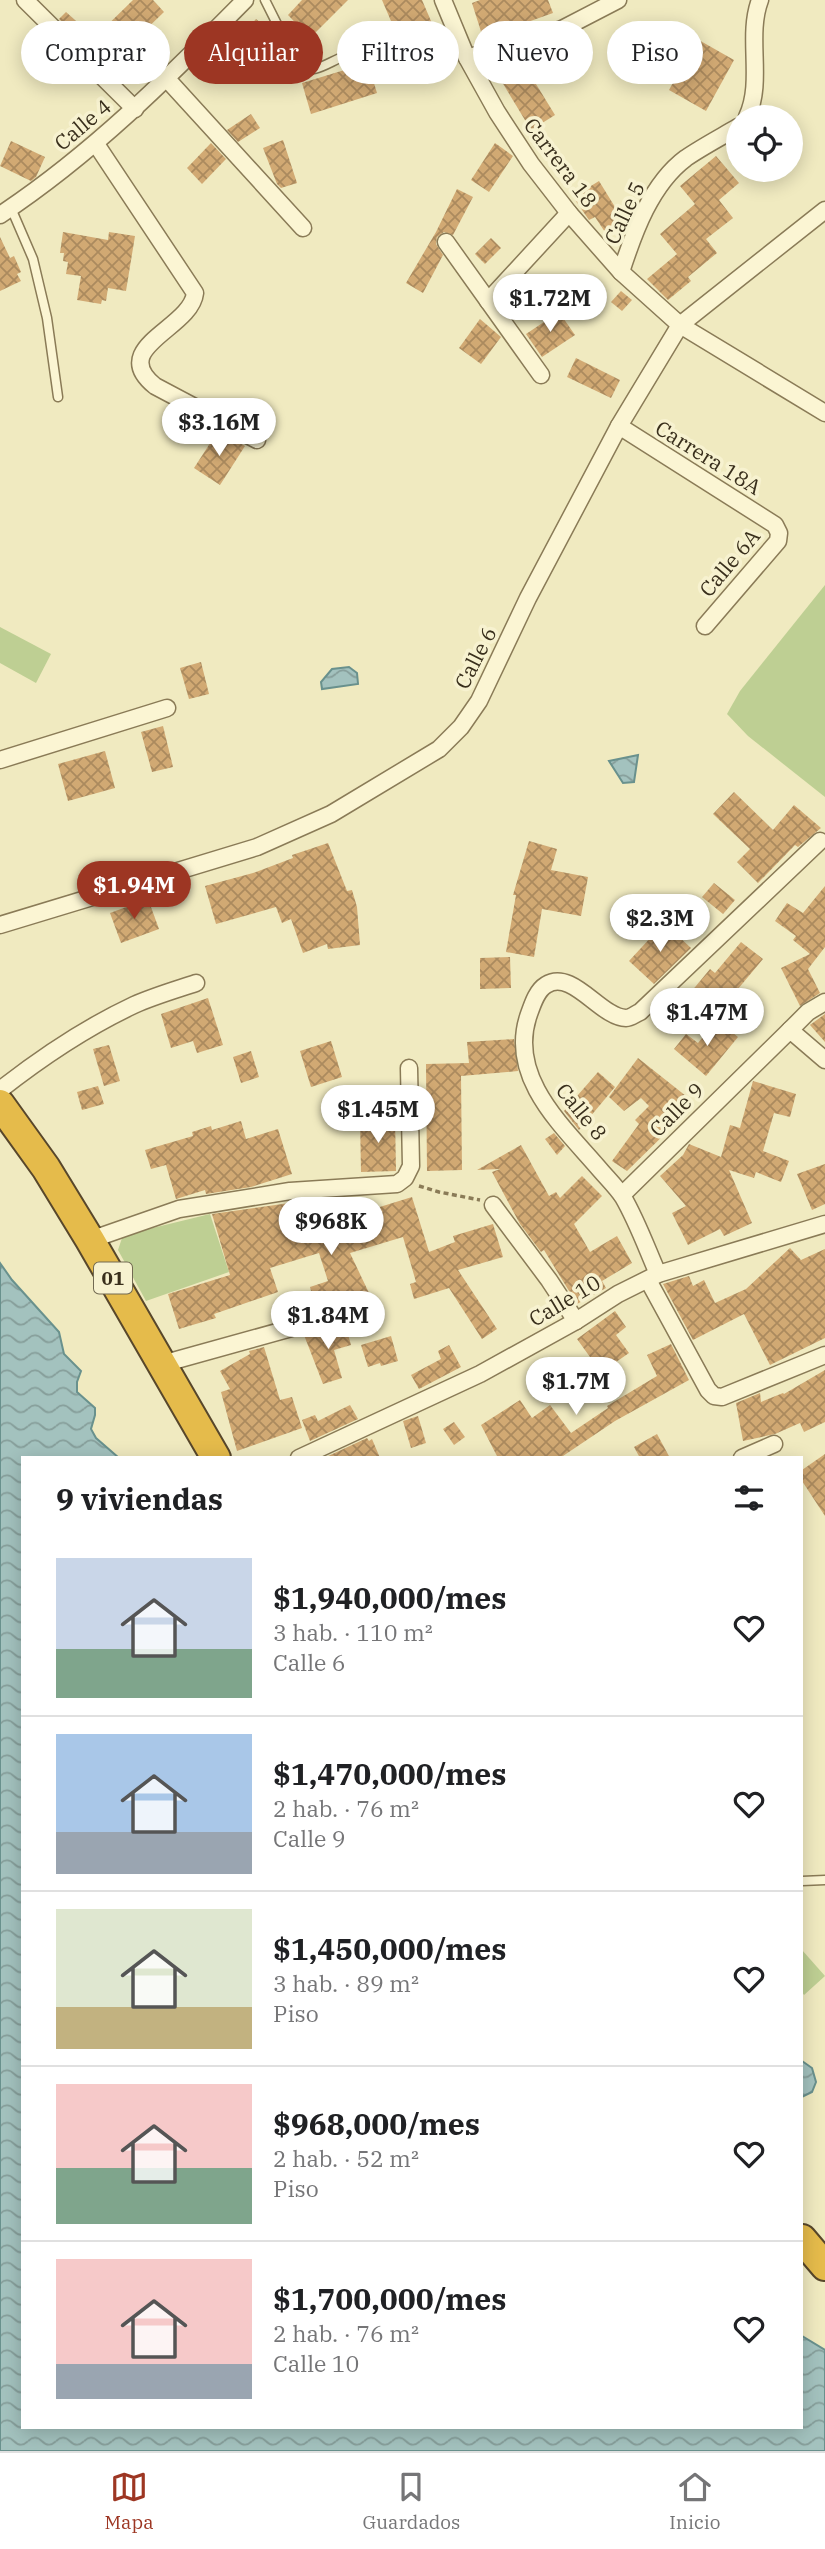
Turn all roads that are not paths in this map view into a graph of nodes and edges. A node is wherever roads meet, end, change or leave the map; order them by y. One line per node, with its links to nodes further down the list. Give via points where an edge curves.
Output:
1 (25, 0): 13 (street)
2 (245, 0): 9 (street, Calle 4)
3 (265, 0): 8 (lane, via 298,66 312,70)
4 (443, 0): 7 (street, Carrera 18)
5 (618, 0): 7 (street, via 562,29)
6 (760, 0): 12 (street)
7 (467, 58): 18 (street, Carrera 18, via 531,164)
8 (337, 59)
9 (170, 76)
10 (170, 82): 19 (street)
11 (162, 84): 13 (street, Calle 4)
12 (752, 105)
13 (135, 109): 15 (street, Calle 4)
14 (726, 134): 21 (street, Calle 5, via 686,159 656,190)
15 (96, 144): 17 (street, Calle 4); 28 (street, via 195,293 190,308 140,356 139,368 155,386)
16 (825, 210): 23 (street, Calle 6)
17 (5, 211): 25 (lane, via 33,260)
18 (569, 213): 21 (street, Carrera 18); 22 (street)
19 (303, 228)
20 (446, 242): 22 (street)
21 (621, 272): 23 (street, Carrera 18)
22 (488, 301): 24 (street)
23 (680, 325): 26 (street, Carrera 18); 27 (street, Calle 6)
24 (541, 375)
25 (58, 397)
26 (825, 414)
27 (619, 426): 29 (street, Carrera 18A); 34 (street, Calle 6, via 479,701 439,749 331,814 257,847)
28 (257, 440)
29 (775, 525): 30 (street, Calle 6A, via 778,541)
30 (705, 626)
31 (167, 708): 32 (street)
32 (0, 760)
33 (820, 841): 42 (street, Calle 8, via 640,1012 618,1017 567,982 556,981 541,989 532,1004 524,1041 532,1082 543,1103)
34 (0, 925)
35 (196, 983): 40 (street, via 136,1004 90,1027)
36 (825, 1002): 37 (street, Calle 9)
37 (790, 1030): 38 (street); 42 (street, Calle 9)
38 (825, 1060)
39 (410, 1068): 45 (street, via 411,1166 397,1184 290,1191 179,1209)
40 (0, 1090)
41 (0, 1104): 45 (highway, 01)
42 (622, 1195): 46 (street, Calle 8)
43 (493, 1205): 48 (street)
44 (825, 1224): 46 (street, Calle 10)
45 (90, 1240): 50 (highway, 01)
46 (654, 1277): 48 (street, Calle 10); 49 (street, Calle 8, via 714,1396 722,1397)
47 (360, 1309): 50 (street)
48 (576, 1321): 53 (street, Calle 10, via 480,1374)
49 (825, 1355)
50 (162, 1364): 52 (highway, 01)
51 (774, 1444): 54 (street)
52 (215, 1456)
53 (303, 1456)
54 (747, 1456)
55 (825, 1880): 56 (lane)
56 (803, 1881)
57 (803, 2240): 58 (highway)
58 (825, 2266)

